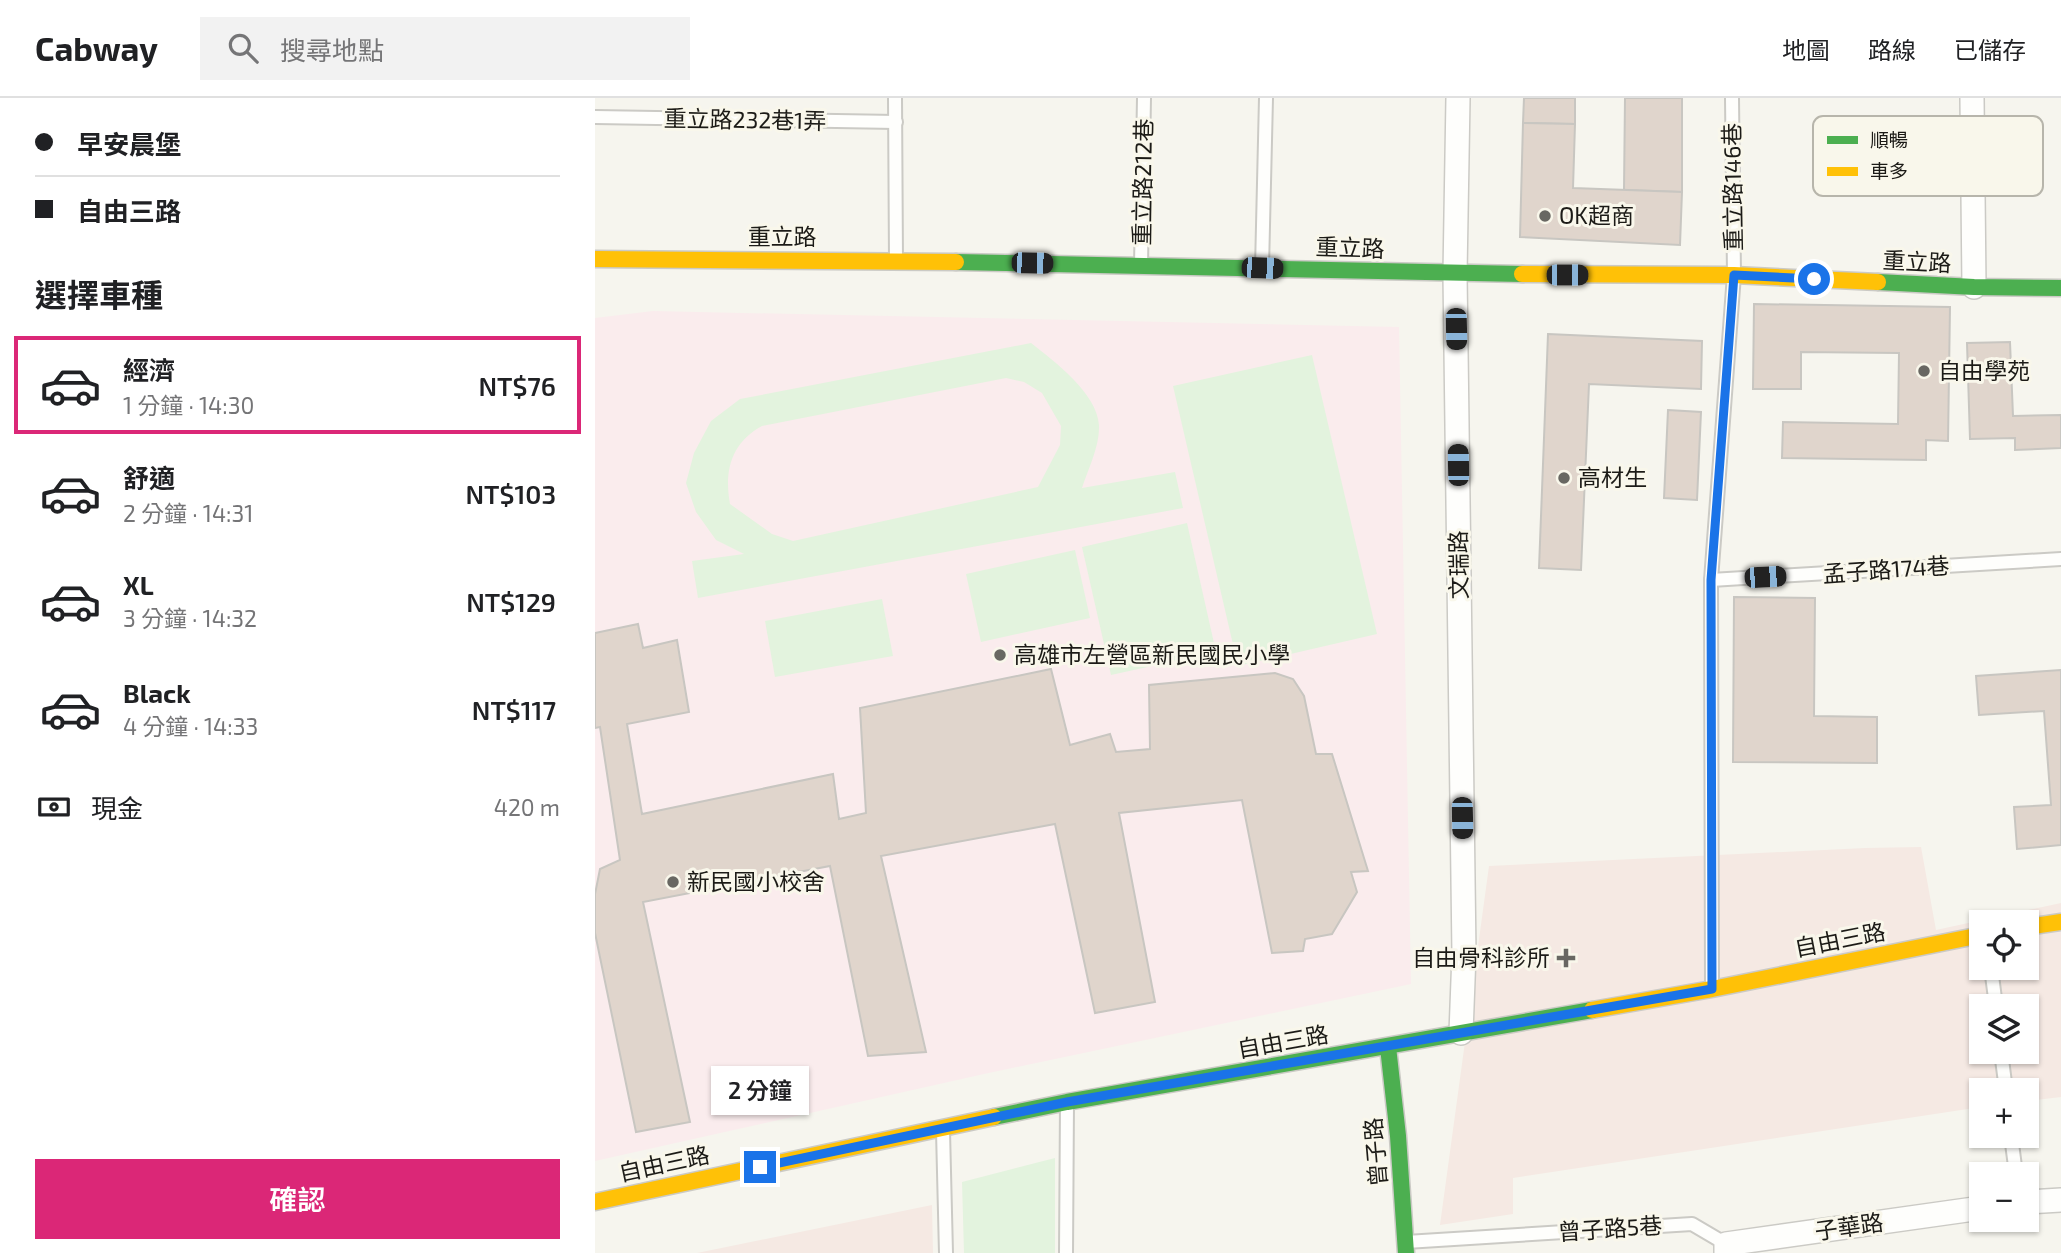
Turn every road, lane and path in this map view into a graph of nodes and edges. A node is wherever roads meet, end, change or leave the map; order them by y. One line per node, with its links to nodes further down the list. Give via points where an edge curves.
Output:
1 (895, 98): 9 (lane)
2 (1144, 98): 13 (lane, 重立路212巷)
3 (1266, 98): 14 (lane)
4 (1458, 98): 15 (street, 文瑞路)
5 (1732, 98): 16 (lane, 重立路146巷)
6 (1972, 98): 7 (street)
7 (1972, 116)
8 (595, 117): 9 (lane, 重立路232巷1弄)
9 (896, 122): 12 (lane)
10 (1974, 196): 17 (street)
11 (595, 259): 12 (street, 重立路)
12 (896, 260): 13 (street, 重立路)
13 (1142, 265): 14 (street, 重立路)
14 (1262, 268): 15 (street, 重立路)
15 (1455, 274): 16 (street, 重立路); 25 (street, 文瑞路, via 1464,954)
16 (1734, 275): 17 (street, 重立路); 20 (lane, 重立路146巷)
17 (1975, 287): 18 (street, 重立路)
18 (2061, 288)
19 (2061, 559): 20 (lane, 孟子路174巷)
20 (1711, 580): 24 (lane, 重立路146巷)
21 (2061, 922): 22 (street)
22 (2039, 926)
23 (1969, 937): 24 (street, 自由三路)
24 (1712, 989): 25 (street, 自由三路)
25 (1461, 1033): 26 (street, 自由三路)
26 (1388, 1047): 27 (street, 自由三路); 33 (street, 曾子路)
27 (1067, 1102): 28 (street, 自由三路); 36 (lane)
28 (943, 1127): 31 (street, 自由三路); 35 (lane)
29 (2061, 1200): 30 (street)
30 (2039, 1201)
31 (595, 1202)
32 (1969, 1210): 34 (street, 子華路)
33 (1406, 1248): 34 (lane, 曾子路5巷, via 1692,1224)
34 (1726, 1248)
35 (946, 1253)
36 (1066, 1253)

